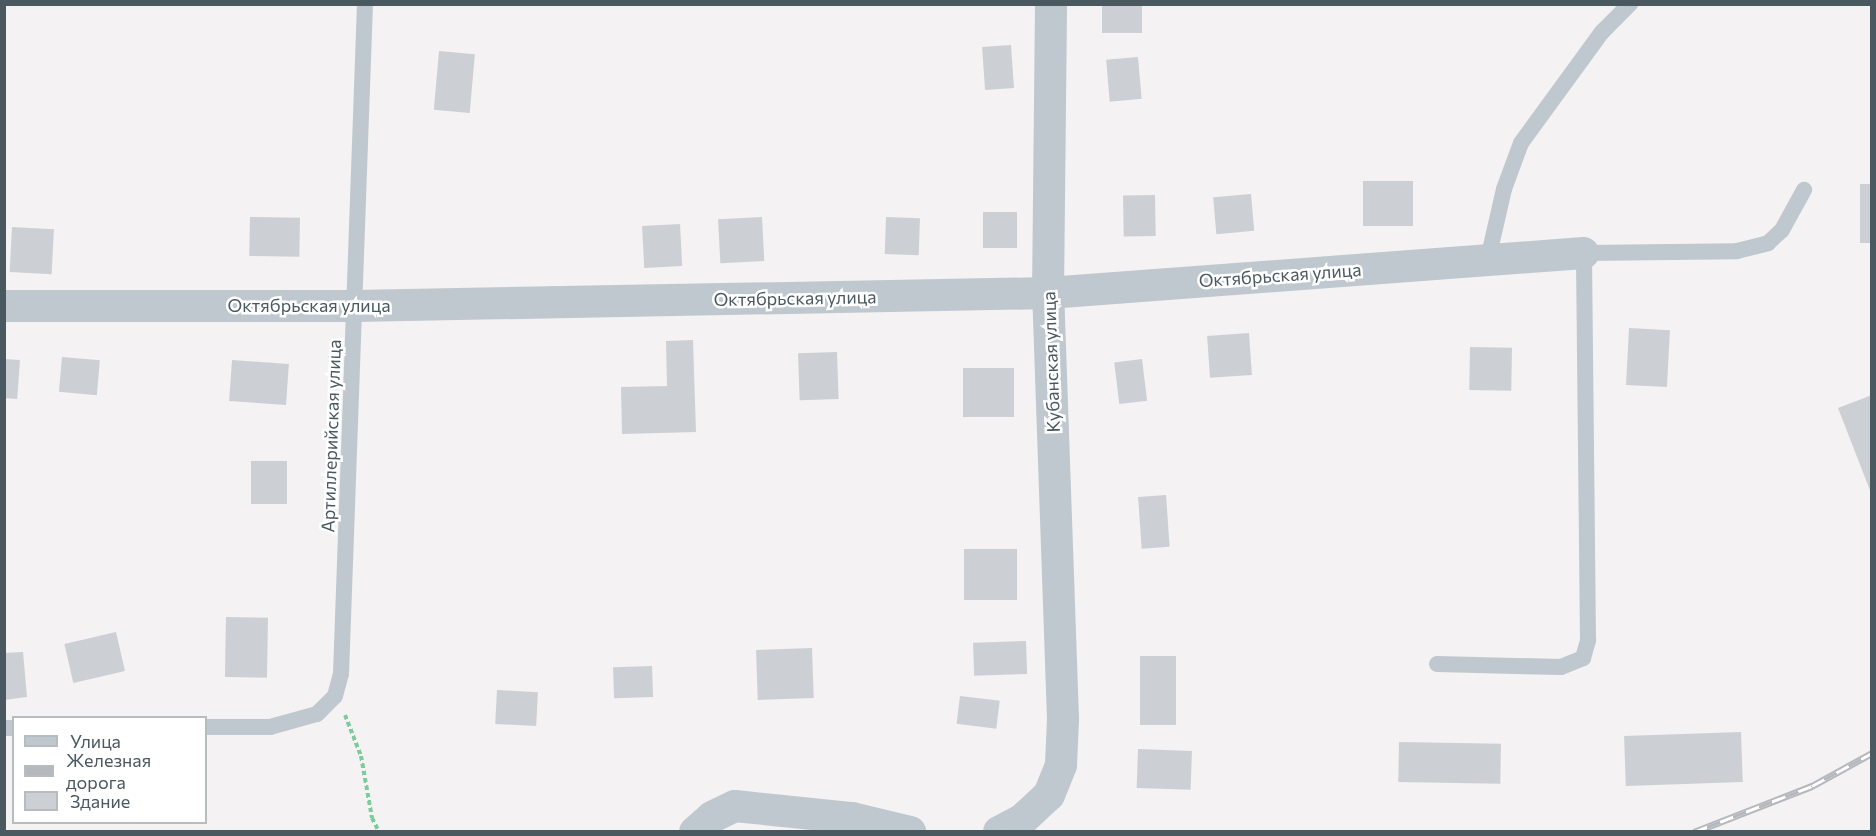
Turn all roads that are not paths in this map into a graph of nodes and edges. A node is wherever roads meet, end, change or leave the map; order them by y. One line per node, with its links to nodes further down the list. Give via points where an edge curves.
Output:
1 (364, 4): 9 (lane, Артиллерийская улица)
2 (1051, 4): 7 (street, Кубанская улица)
3 (1630, 4): 6 (lane, via 1602,32 1521,143 1504,189)
4 (1804, 190): 5 (lane, via 1782,230 1768,243 1737,251)
5 (1584, 253): 6 (street, Октябрьская улица); 10 (lane, via 1588,640 1583,658 1561,666)
6 (1488, 259): 7 (street, Октябрьская улица)
7 (1048, 293): 9 (street, Октябрьская улица); 14 (street, Кубанская улица, via 1063,719 1061,765 1049,795 1023,819)
8 (4, 306): 9 (street, Октябрьская улица)
9 (354, 306): 11 (lane, Артиллерийская улица, via 344,652 335,696 317,714 270,727)
10 (1437, 664)
11 (207, 727)
12 (695, 831): 13 (street, via 711,817 735,806 842,817)
13 (910, 831)
14 (999, 831)

